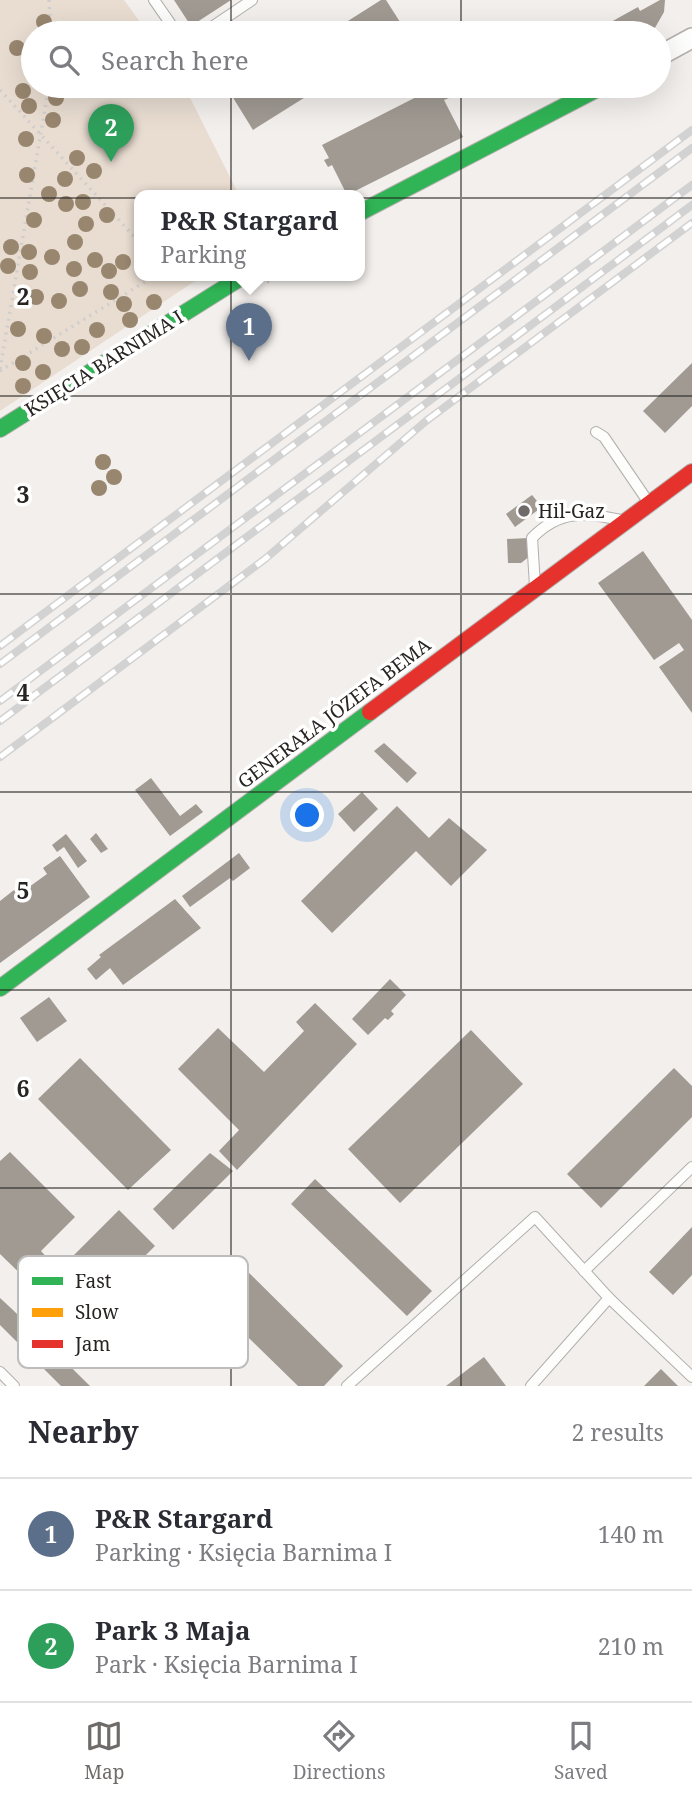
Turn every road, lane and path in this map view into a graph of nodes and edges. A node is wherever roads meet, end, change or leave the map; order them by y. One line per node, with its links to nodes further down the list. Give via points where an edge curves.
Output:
1 (49, 0): 4 (path)
2 (155, 0): 5 (lane)
3 (252, 0): 6 (lane)
4 (50, 21)
5 (169, 21)
6 (221, 21)
7 (692, 38): 8 (street)
8 (671, 49)
9 (0, 90): 12 (path)
10 (47, 98): 12 (path)
11 (580, 98): 13 (street)
12 (41, 132): 14 (path); 17 (path)
13 (365, 210)
14 (134, 236)
15 (146, 281): 17 (path)
16 (236, 281): 18 (street, KSIĘCIA BARNIMA I)
17 (0, 370)
18 (0, 429)
19 (596, 432): 21 (lane)
20 (692, 472): 21 (street, GENERAŁA JÓZEFA BEMA)
21 (649, 503): 22 (street, GENERAŁA JÓZEFA BEMA)
22 (625, 520): 23 (street, GENERAŁA JÓZEFA BEMA); 23 (lane, via 564,514 538,532 532,538)
23 (536, 590): 24 (street, GENERAŁA JÓZEFA BEMA)
24 (0, 988)
25 (692, 1167): 26 (lane)
26 (584, 1271): 27 (lane); 31 (lane, via 535,1217)
27 (609, 1298): 29 (lane); 32 (lane)
28 (0, 1372): 30 (lane)
29 (692, 1377)
30 (14, 1386)
31 (347, 1386)
32 (531, 1386)

